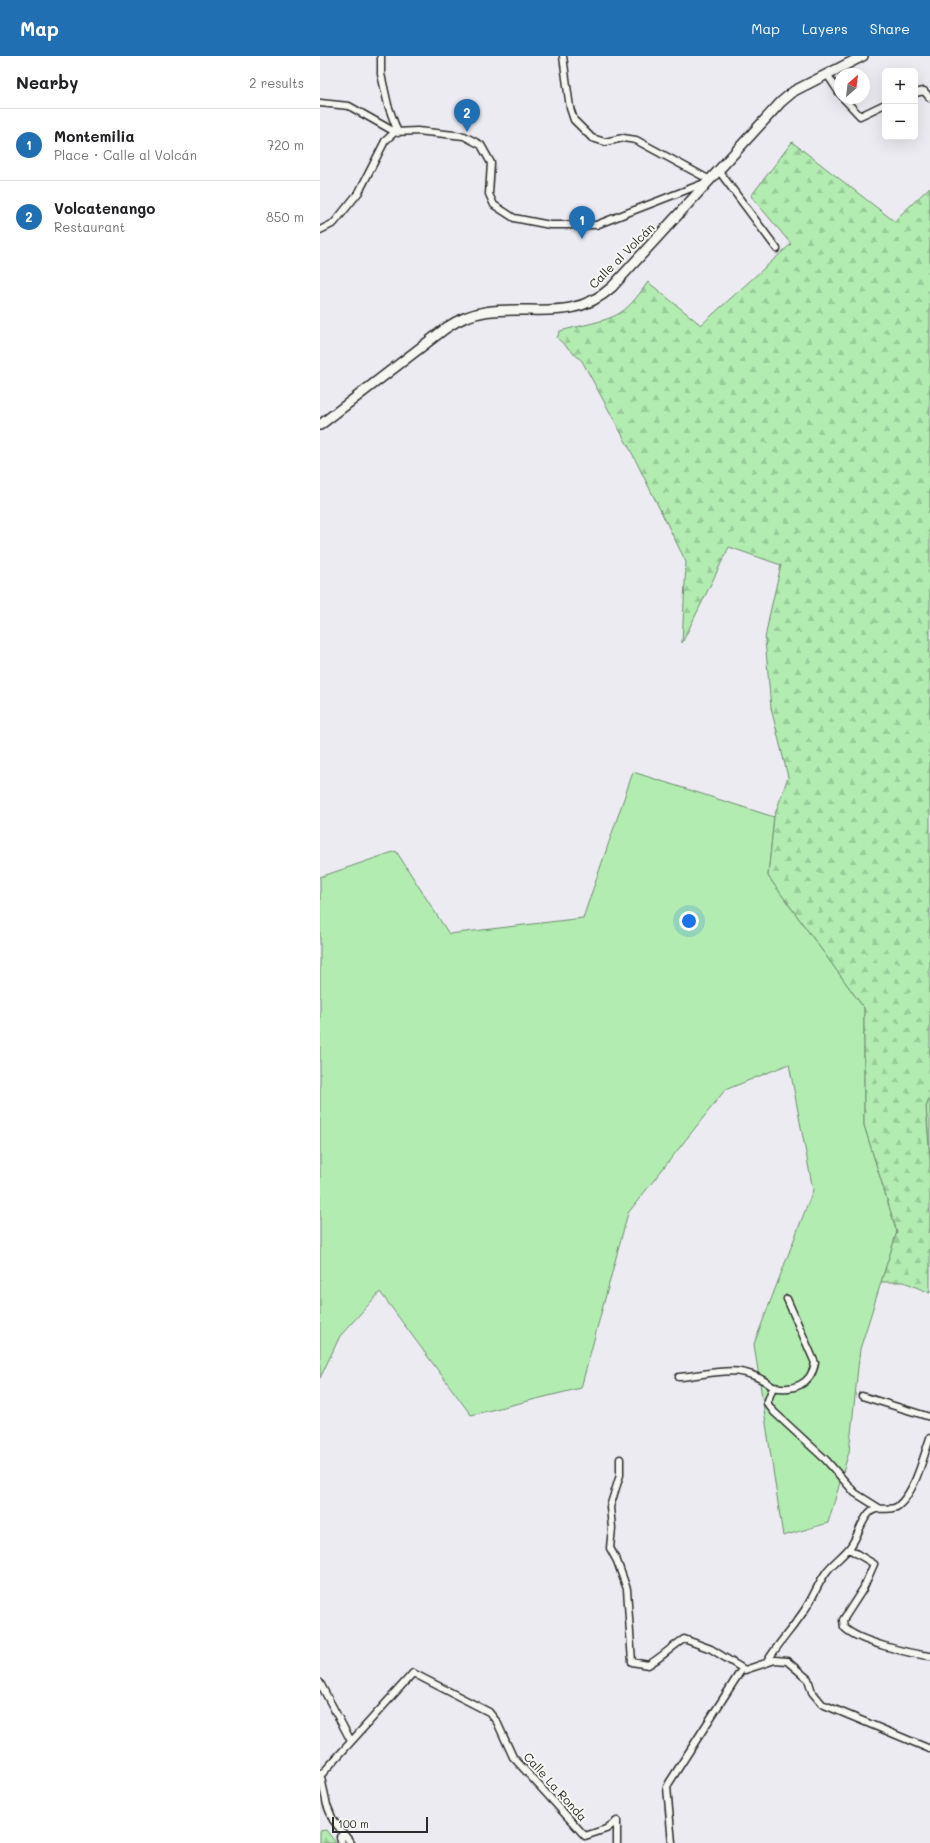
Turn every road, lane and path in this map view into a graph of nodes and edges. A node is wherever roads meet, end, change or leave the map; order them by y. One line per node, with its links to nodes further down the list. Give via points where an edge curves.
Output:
1 (381, 56): 11 (street, via 381,74)
2 (563, 56): 13 (street, via 574,120 592,138 605,142 622,138 636,140)
3 (863, 56): 4 (street, Calle al Volcán)
4 (827, 74): 5 (street); 12 (street, Calle al Volcán, via 794,91 781,102)
5 (834, 85)
6 (918, 92): 7 (street, via 924,91)
7 (930, 98)
8 (320, 103): 11 (street, via 349,106)
9 (849, 104): 10 (street, via 860,116)
10 (882, 105)
11 (396, 132): 13 (street, via 417,131 464,136 481,145 490,163 489,194 494,205 514,218 550,225 596,225); 14 (street, via 385,141 358,192 334,223)
12 (719, 171): 13 (street, Calle al Volcán); 15 (street)
13 (710, 180): 16 (street, Calle al Volcán, via 612,288 592,302 566,310 486,311 466,317 446,328)
14 (320, 230)
15 (777, 249)
16 (320, 425)
17 (787, 1299): 19 (street, via 815,1363 810,1375 795,1388)
18 (679, 1377): 19 (street, via 730,1370 744,1372)
19 (773, 1387): 24 (street, via 767,1402 771,1408 826,1460 855,1493)
20 (862, 1396): 21 (street)
21 (930, 1417)
22 (930, 1438): 24 (street, via 919,1471 908,1492 897,1507)
23 (620, 1459): 28 (street, via 620,1475 610,1507 610,1548 627,1589 632,1662 648,1665 684,1639 711,1649)
24 (879, 1508): 25 (street, via 870,1512)
25 (849, 1549): 26 (street, via 874,1564 863,1590 843,1620 844,1627 850,1633 868,1640); 27 (street, via 816,1586 806,1607)
26 (930, 1656)
27 (767, 1662): 28 (street, via 753,1668); 31 (street, via 787,1662 796,1668 808,1679 812,1692 822,1704)
28 (742, 1669): 37 (street, via 668,1783)
29 (320, 1683): 30 (street)
30 (351, 1741): 32 (street); 36 (street, Calle La Ronda, via 413,1673 489,1712 497,1722 513,1757 586,1836 606,1829 617,1821)
31 (930, 1749)
32 (321, 1773): 33 (street, via 327,1805 333,1820)
33 (344, 1834): 34 (street, via 340,1837); 35 (street)
34 (342, 1843)
35 (351, 1843)
36 (616, 1843)
37 (672, 1843)

